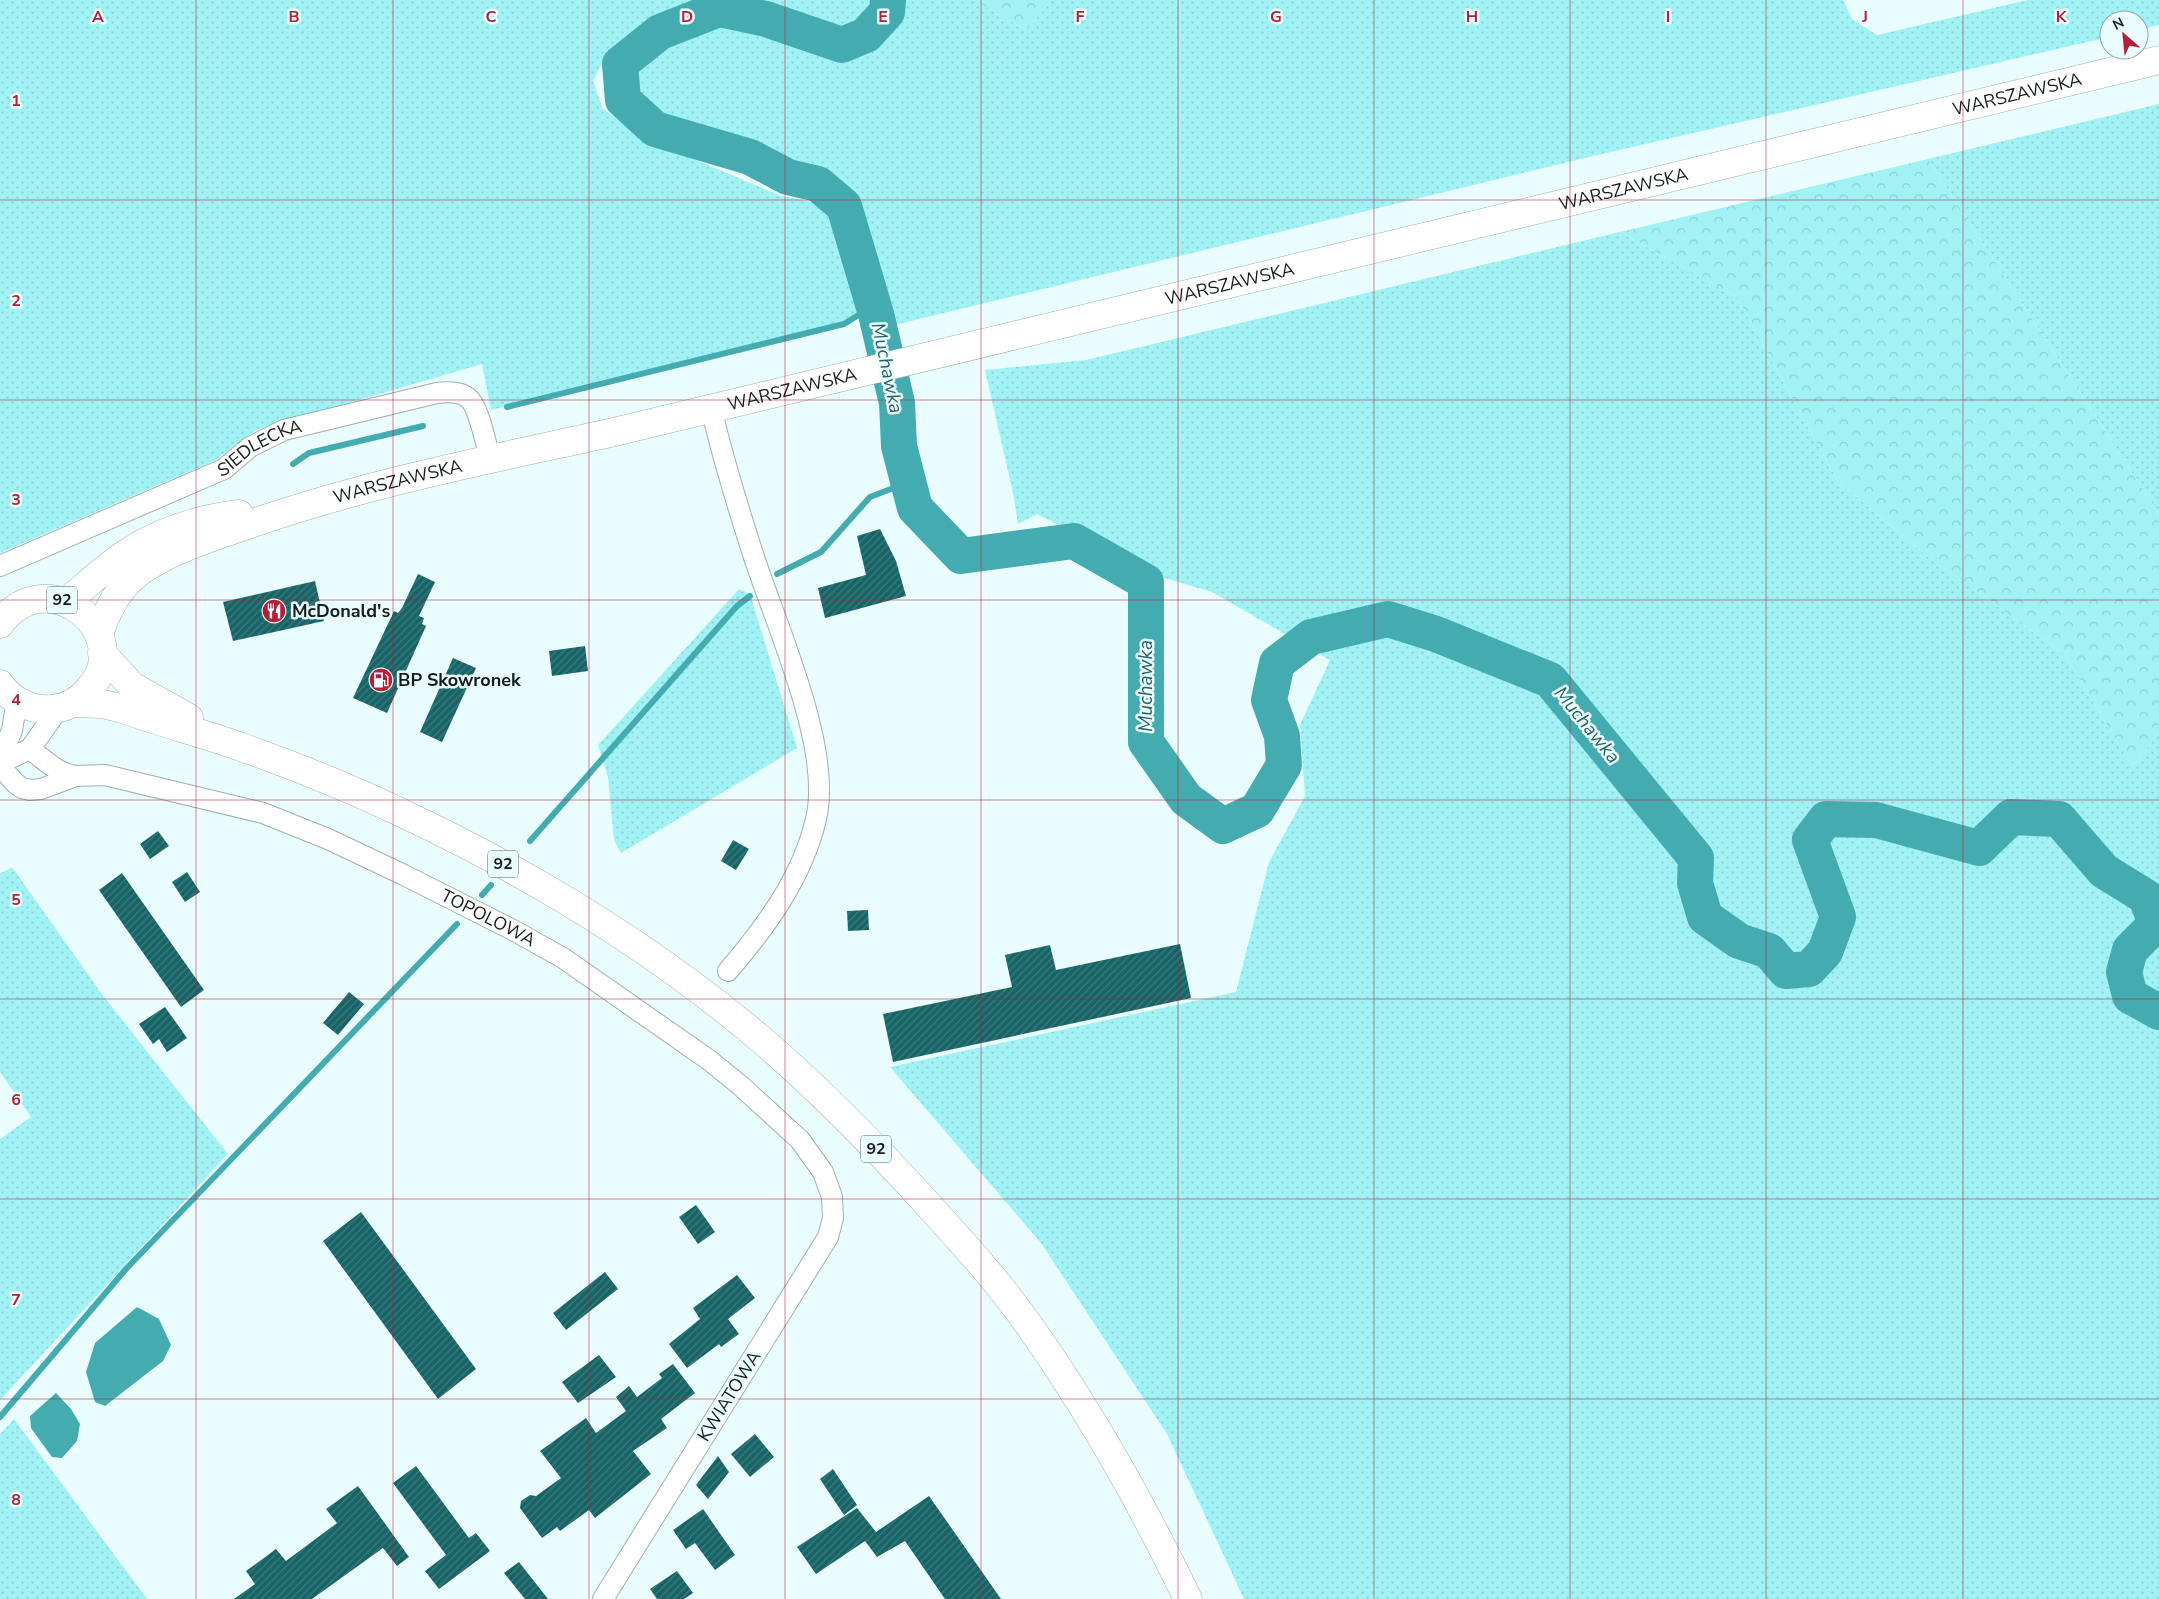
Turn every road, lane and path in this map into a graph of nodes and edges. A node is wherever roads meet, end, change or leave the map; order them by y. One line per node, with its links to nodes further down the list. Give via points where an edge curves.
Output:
1 (2159, 60): 2 (main road, WARSZAWSKA)
2 (711, 408): 3 (main road, WARSZAWSKA); 15 (street, via 754,556 808,719 819,791 816,818 800,865 772,913)
3 (490, 459): 4 (main road, WARSZAWSKA); 5 (street, SIEDLECKA, via 477,413 468,397 456,392 436,392 284,430 250,447 224,469)
4 (300, 507): 6 (main road, WARSZAWSKA, via 212,518 162,534 126,553); 8 (main road, WARSZAWSKA, via 169,554 142,571 116,595 106,613)
5 (0, 566)
6 (66, 602): 7 (main road, 92, via 47,598 28,602 11,611); 8 (main road, 92, via 86,614)
7 (0, 624)
8 (100, 643): 10 (main road, WARSZAWSKA, via 100,668 94,682 85,694); 11 (main road, 92, via 132,686)
9 (5, 689): 10 (main road, 92, via 37,708); 13 (street, via 12,730)
10 (65, 706): 11 (main road, 92, via 86,702 111,706); 12 (street)
11 (243, 748): 18 (main road, 92, via 402,812 534,882 600,922 699,990 805,1079 869,1141 943,1221 1032,1329 1111,1454)
12 (30, 750): 13 (street); 14 (street, TOPOLOWA, via 59,772)
13 (0, 763): 14 (street, TOPOLOWA, via 14,783 30,790)
14 (76, 776): 16 (street, TOPOLOWA, via 105,775 264,813 328,839 513,930 563,958 709,1060 809,1150)
15 (728, 970)
16 (829, 1186): 17 (street, KWIATOWA, via 834,1208 828,1237)
17 (602, 1599)
18 (1188, 1599)

